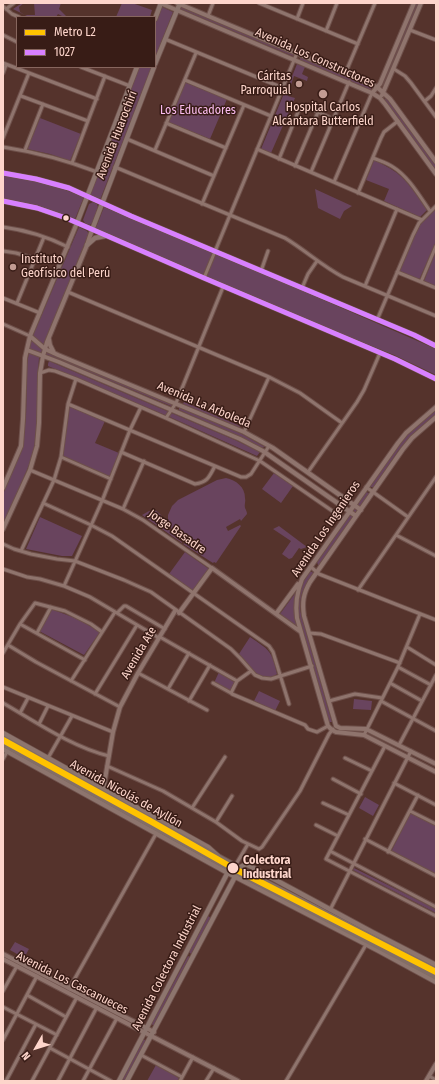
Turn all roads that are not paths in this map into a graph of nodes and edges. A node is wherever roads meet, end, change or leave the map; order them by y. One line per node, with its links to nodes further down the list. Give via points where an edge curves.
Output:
1 (14, 3): 12 (street)
2 (161, 3): 13 (street, Avenida Los Constructores); 15 (main road)
3 (178, 3): 13 (main road); 16 (street, Avenida Los Constructores)
4 (213, 3): 16 (street)
5 (259, 3): 17 (street)
6 (303, 3): 17 (street)
7 (337, 3): 19 (street)
8 (375, 3): 24 (street)
9 (414, 3): 41 (street, via 380,84)
10 (422, 3): 18 (street)
11 (3, 6): 12 (street)
12 (6, 9): 14 (street)
13 (177, 10): 21 (main road); 27 (street, Avenida Los Constructores)
14 (17, 16)
15 (156, 16)
16 (208, 16): 26 (street, Avenida Los Constructores)
17 (297, 19): 19 (street)
18 (410, 30): 22 (street); 33 (street)
19 (326, 31): 24 (street)
20 (3, 35): 23 (street)
21 (165, 39): 25 (street); 28 (main road)
22 (435, 39)
23 (16, 42)
24 (358, 44): 36 (street)
25 (196, 53): 38 (street); 42 (street)
26 (297, 54): 27 (street); 36 (street, Avenida Los Constructores)
27 (295, 60): 39 (street, Avenida Los Constructores); 42 (street)
28 (156, 62)
29 (5, 64): 34 (street); 35 (street)
30 (83, 68): 37 (street)
31 (137, 68): 40 (main road, Avenida Huarochirí)
32 (154, 68): 60 (main road, Avenida Huarochirí)
33 (394, 69): 45 (street); 49 (street, via 405,76)
34 (3, 73)
35 (29, 73): 46 (street); 48 (street)
36 (345, 74): 41 (street, Avenida Los Constructores)
37 (106, 76): 40 (street); 48 (street)
38 (185, 80): 51 (street); 58 (street)
39 (349, 82): 44 (street, Avenida Los Constructores); 73 (street)
40 (130, 86): 72 (main road, Avenida Huarochirí)
41 (376, 87): 44 (street); 45 (street, Avenida Los Constructores)
42 (283, 88): 53 (street)
43 (436, 88): 49 (street)
44 (372, 93): 47 (street, Avenida Los Constructores); 77 (street)
45 (384, 93): 47 (street); 68 (street, Avenida Los Constructores)
46 (20, 96): 50 (street); 59 (street)
47 (380, 98): 57 (street, Avenida Los Constructores)
48 (97, 99): 56 (street)
49 (425, 101): 55 (street)
50 (43, 104): 56 (street); 64 (street)
51 (244, 105): 53 (street); 62 (street)
52 (318, 112): 54 (street); 67 (street, via 300,107); 70 (street)
53 (271, 116): 63 (street)
54 (329, 117)
55 (436, 117)
56 (88, 121): 69 (street)
57 (398, 121): 66 (street, via 384,132); 75 (street, Avenida Los Constructores)
58 (166, 123): 62 (street); 65 (street)
59 (3, 138)
60 (127, 138): 65 (street); 71 (main road, Avenida Huarochirí)
61 (3, 147): 64 (street)
62 (226, 148): 76 (street)
63 (258, 149): 67 (street); 86 (street)
64 (25, 150): 69 (street)
65 (154, 150): 76 (street)
66 (373, 158): 78 (street); 85 (street, via 401,173)
67 (279, 159): 70 (street)
68 (436, 161)
69 (72, 163): 72 (street)
70 (295, 166): 73 (street)
71 (115, 167): 81 (main road, Avenida Huarochirí); 82 (street)
72 (97, 172): 79 (main road, Avenida Huarochirí)
73 (311, 172): 77 (street)
74 (3, 173): 79 (main road, via 47,181)
75 (436, 174)
76 (214, 176): 82 (street)
77 (334, 182): 78 (street)
78 (358, 193): 84 (street)
79 (87, 197): 81 (main road); 88 (main road, Avenida Huarochirí)
80 (3, 201): 88 (main road, via 37,208)
81 (102, 203): 90 (main road, Avenida Huarochirí); 97 (main road)
82 (202, 204): 86 (street)
83 (436, 206): 85 (street)
84 (397, 209): 87 (street); 106 (street)
85 (430, 212): 87 (street)
86 (230, 215): 97 (street); 100 (street, via 285,238)
87 (422, 220): 102 (street)
88 (77, 223): 90 (main road); 95 (street, Avenida Huarochirí)
89 (3, 227): 92 (street)
90 (92, 230): 91 (main road); 93 (street, Avenida Huarochirí)
91 (106, 236): 93 (main road, via 95,238); 103 (main road)
92 (44, 237): 95 (street); 99 (street)
93 (87, 245): 109 (street, Avenida Huarochirí)
94 (436, 246): 104 (street)
95 (68, 247): 113 (street, Avenida Huarochirí)
96 (3, 251): 99 (street)
97 (215, 251): 101 (main road); 103 (street)
98 (268, 251): 101 (street)
99 (36, 260): 112 (street)
100 (317, 261): 106 (street, via 331,271); 107 (street)
101 (261, 271): 107 (main road)
102 (397, 272): 104 (street); 110 (street)
103 (204, 278): 105 (main road)
104 (421, 282): 108 (street)
105 (223, 286): 120 (street); 123 (main road)
106 (365, 286): 110 (street)
107 (302, 288): 115 (main road)
108 (436, 288)
109 (68, 292): 118 (street, Avenida Huarochirí); 120 (street)
110 (387, 296): 114 (street); 115 (street)
111 (3, 298): 112 (street)
112 (17, 303): 113 (street)
113 (40, 313): 117 (street, Avenida Huarochirí)
114 (436, 316)
115 (377, 320): 119 (main road)
116 (3, 324): 117 (street)
117 (30, 336): 121 (street, Avenida La Arboleda); 122 (street, Avenida Huarochirí)
118 (49, 337): 121 (street, Avenida Huarochirí); 124 (street, via 53,352)
119 (436, 346)
120 (199, 347): 127 (street); 130 (street)
121 (45, 348): 124 (street, Avenida La Arboleda); 125 (street, Avenida Huarochirí)
122 (27, 350): 125 (street, Avenida La Arboleda); 149 (street, Avenida Huarochirí, via 21,446)
123 (380, 353): 128 (main road); 137 (street, via 364,390)
124 (58, 355): 130 (street, Avenida La Arboleda)
125 (42, 356): 126 (street, Avenida Huarochirí); 134 (street, Avenida La Arboleda)
126 (40, 373): 129 (street, via 49,370); 147 (street, Avenida Huarochirí, via 38,438)
127 (269, 377): 137 (street, via 300,393); 139 (street)
128 (436, 379)
129 (76, 380): 131 (street); 132 (street)
130 (176, 403): 134 (street); 139 (street, Avenida La Arboleda)
131 (68, 404): 138 (street); 143 (street)
132 (141, 407): 136 (street); 138 (street)
133 (436, 407): 153 (street, Avenida Los Ingenieros, via 402,438)
134 (172, 410): 136 (street); 142 (street, Avenida La Arboleda)
135 (436, 417): 155 (street, Avenida Los Ingenieros, via 412,438)
136 (166, 418): 145 (street)
137 (342, 422): 148 (street)
138 (130, 430): 141 (street); 146 (street)
139 (244, 432): 140 (street, Avenida La Arboleda)
140 (269, 446): 142 (street); 148 (street, Avenida La Arboleda)
141 (121, 452): 144 (street); 151 (street)
142 (265, 452): 145 (street); 161 (street, Avenida La Arboleda)
143 (60, 457): 151 (street); 152 (street)
144 (144, 461): 146 (street, via 195,484 206,481); 159 (street)
145 (260, 461): 146 (street, via 251,474 245,477); 164 (street)
146 (215, 466)
147 (30, 470): 152 (street, Jorge Basadre); 166 (street, Avenida Huarochirí)
148 (308, 472): 158 (street, Avenida La Arboleda)
149 (5, 477): 154 (street, Avenida Huarochirí)
150 (436, 477): 163 (street)
151 (111, 479): 156 (street)
152 (54, 480): 156 (street, Jorge Basadre); 157 (street)
153 (366, 487): 155 (street); 158 (street, Avenida Los Ingenieros)
154 (3, 488)
155 (373, 492): 160 (street, Avenida Los Ingenieros); 163 (street)
156 (102, 500): 159 (street, Jorge Basadre); 165 (street)
157 (44, 503): 165 (street); 169 (street)
158 (354, 505): 160 (street, Avenida La Arboleda); 161 (street, Avenida Los Ingenieros)
159 (123, 509): 173 (street, Jorge Basadre)
160 (360, 510): 162 (street, Avenida Los Ingenieros)
161 (349, 512): 162 (street, Avenida La Arboleda); 164 (street, Avenida Los Ingenieros)
162 (356, 516): 175 (street, Avenida Los Ingenieros)
163 (408, 517): 167 (street)
164 (344, 519): 172 (street, Avenida Los Ingenieros)
165 (91, 525): 171 (street); 179 (street, via 112,536)
166 (3, 529)
167 (396, 535): 170 (street); 178 (street)
168 (3, 544): 169 (street)
169 (21, 551): 171 (street)
170 (436, 556)
171 (75, 561): 177 (street); 181 (street, via 151,592)
172 (310, 567): 175 (street); 176 (street, Avenida Los Ingenieros)
173 (212, 568): 179 (street, Avenida Ate); 183 (street, Jorge Basadre)
174 (3, 569): 177 (street)
175 (317, 572): 178 (street); 192 (street, Avenida Los Ingenieros, via 306,588 302,605)
176 (302, 579): 183 (street); 190 (street, Avenida Los Ingenieros, via 295,606)
177 (64, 586): 182 (street, via 90,597)
178 (358, 590): 184 (street)
179 (194, 593): 181 (street, Avenida Ate); 206 (street, via 269,646)
180 (51, 607): 186 (street, via 34,603); 189 (street, via 78,617); 191 (street)
181 (177, 612): 188 (street, Avenida Ate); 203 (street, via 231,650)
182 (116, 613): 187 (street); 188 (street, via 126,606); 189 (street)
183 (276, 614): 190 (street, Jorge Basadre)
184 (420, 614): 185 (street); 195 (street)
185 (436, 620)
186 (20, 624): 191 (street); 194 (street)
187 (137, 625): 193 (street); 215 (street)
188 (165, 629): 193 (street, Avenida Ate)
189 (102, 632): 198 (street)
190 (301, 632): 202 (street, Avenida Los Ingenieros)
191 (37, 633): 198 (street)
192 (310, 633): 199 (street, via 321,634); 219 (street, Avenida Los Ingenieros)
193 (160, 637): 196 (street); 204 (street, Avenida Ate)
194 (8, 645): 197 (street); 207 (street)
195 (407, 647): 199 (street); 200 (street)
196 (189, 653): 201 (street); 213 (street)
197 (3, 654)
198 (85, 660): 207 (street)
199 (399, 665): 210 (street); 211 (street)
200 (436, 665)
201 (210, 666): 208 (street); 218 (street)
202 (312, 666): 206 (street); 230 (street, Avenida Los Ingenieros)
203 (251, 671): 206 (street, via 259,678); 208 (street)
204 (138, 673): 213 (street); 224 (street, Avenida Ate)
205 (436, 675): 211 (street)
206 (280, 676): 222 (street)
207 (71, 681): 215 (street)
208 (237, 681): 214 (street)
209 (213, 683): 214 (street)
210 (390, 683): 217 (street); 220 (street)
211 (431, 685): 220 (street)
212 (3, 688): 216 (street)
213 (168, 689): 218 (street)
214 (231, 693): 230 (street, via 308,729 317,732)
215 (95, 694): 224 (street)
216 (28, 698): 223 (street); 226 (street)
217 (381, 700): 219 (street, via 355,694); 228 (street); 232 (street)
218 (189, 701): 225 (street)
219 (329, 701): 231 (street, Avenida Los Ingenieros)
220 (422, 701): 228 (street)
221 (3, 703): 226 (street)
222 (289, 704)
223 (48, 706): 227 (street); 229 (street)
224 (120, 707): 235 (street, Avenida Ate)
225 (206, 710)
226 (20, 713): 229 (street)
227 (72, 716): 235 (street); 238 (street)
228 (413, 719): 234 (street); 241 (street)
229 (39, 724): 238 (street)
230 (328, 726): 233 (street)
231 (336, 726): 232 (street); 233 (street)
232 (366, 729): 237 (street); 241 (street)
233 (332, 730): 237 (street); 272 (street, via 300,791 262,847 259,849)
234 (436, 730)
235 (113, 732): 245 (street, Avenida Ate)
236 (3, 733): 242 (main road)
237 (364, 735): 243 (street)
238 (61, 736): 245 (street, via 82,748); 250 (street)
239 (3, 738): 242 (main road, Avenida Nicolás de Ayllón)
240 (3, 744): 242 (main road, Avenida Nicolás de Ayllón)
241 (399, 745): 244 (street)
242 (9, 746): 249 (street); 250 (main road, Avenida Nicolás de Ayllón); 257 (main road, Avenida Nicolás de Ayllón); 269 (main road, Avenida Nicolás de Ayllón)
243 (385, 746): 247 (street); 253 (street)
244 (411, 751): 247 (street); 251 (street)
245 (109, 756): 252 (street, Avenida Ate)
246 (225, 757): 263 (street)
247 (408, 757): 254 (street); 256 (street)
248 (345, 758): 253 (street)
249 (3, 759)
250 (47, 759): 257 (main road, Avenida Nicolás de Ayllón)
251 (436, 764)
252 (107, 766): 257 (street, Avenida Ate); 263 (street)
253 (372, 771): 258 (street)
254 (436, 772)
255 (333, 779): 258 (street)
256 (394, 783): 259 (street); 271 (street)
257 (102, 793): 269 (main road, Avenida Nicolás de Ayllón); 275 (main road, via 208,847)
258 (360, 794): 265 (street)
259 (418, 795): 262 (street); 264 (street)
260 (232, 796): 266 (street)
261 (323, 803): 265 (street)
262 (436, 805)
263 (192, 808): 266 (street)
264 (410, 811): 267 (street); 274 (street)
265 (349, 815): 270 (street)
266 (216, 822): 272 (street)
267 (436, 824)
268 (316, 825): 270 (street)
269 (158, 829): 275 (main road, Avenida Nicolás de Ayllón); 277 (main road, Avenida Nicolás de Ayllón); 300 (street)
270 (338, 836): 273 (street)
271 (365, 840): 274 (street); 276 (street)
272 (248, 844): 277 (street)
273 (330, 852): 276 (street); 278 (street, via 326,859)
274 (388, 852): 279 (street)
275 (219, 857): 277 (main road, Avenida Nicolás de Ayllón)
276 (353, 864): 278 (street); 281 (street)
277 (234, 870): 280 (main road, Avenida Nicolás de Ayllón); 282 (main road, Avenida Nicolás de Ayllón, via 246,864); 283 (main road, Avenida Colectora Industrial); 285 (main road, Avenida Colectora Industrial); 286 (main road, Avenida Nicolás de Ayllón)
278 (349, 871): 282 (street); 284 (street)
279 (436, 876)
280 (270, 887): 282 (main road, Avenida Nicolás de Ayllón); 286 (main road, Avenida Nicolás de Ayllón)
281 (436, 907)
282 (329, 912): 286 (main road, Avenida Nicolás de Ayllón)
283 (206, 914): 285 (main road); 291 (main road, Avenida Colectora Industrial)
284 (436, 916)
285 (213, 918): 292 (main road, Avenida Colectora Industrial)
286 (369, 938): 287 (main road, Avenida Nicolás de Ayllón); 288 (main road, Avenida Nicolás de Ayllón); 289 (main road, Avenida Nicolás de Ayllón); 335 (street)
287 (390, 949): 288 (main road); 289 (main road); 294 (main road, Avenida Nicolás de Ayllón); 297 (main road, Avenida Nicolás de Ayllón)
288 (379, 951): 298 (main road, Avenida Nicolás de Ayllón)
289 (408, 951): 294 (main road, Avenida Nicolás de Ayllón)
290 (3, 954): 300 (street, Avenida Los Cascanueces)
291 (185, 954): 292 (main road); 310 (main road, Avenida Colectora Industrial)
292 (192, 958): 311 (main road, Avenida Colectora Industrial)
293 (3, 959): 295 (street, Avenida Los Cascanueces)
294 (435, 965)
295 (17, 966): 296 (street, Avenida Los Cascanueces); 299 (street)
296 (37, 976): 300 (street, Avenida Los Cascanueces); 302 (street)
297 (436, 977)
298 (436, 982)
299 (5, 984): 301 (street)
300 (68, 990): 303 (street, Avenida Los Cascanueces); 310 (street, Avenida Los Cascanueces)
301 (3, 991)
302 (27, 995): 306 (street); 307 (street)
303 (77, 997): 305 (street, Avenida Los Cascanueces); 307 (street)
304 (3, 1007): 306 (street)
305 (97, 1007): 308 (street, Avenida Los Cascanueces); 317 (street)
306 (17, 1014): 309 (street); 313 (street)
307 (66, 1017): 312 (street)
308 (117, 1018): 310 (street, Avenida Los Cascanueces); 320 (street)
309 (36, 1024): 312 (street); 325 (street)
310 (146, 1030): 311 (street, Avenida Los Cascanueces); 330 (main road, Avenida Colectora Industrial)
311 (153, 1034): 315 (main road, Avenida Colectora Industrial); 316 (street, Avenida Los Cascanueces)
312 (57, 1035): 314 (street)
313 (3, 1040)
314 (50, 1048): 317 (street); 326 (street)
315 (141, 1055): 322 (street); 331 (main road, Avenida Colectora Industrial)
316 (193, 1057): 319 (street, Avenida Los Cascanueces); 322 (street)
317 (69, 1058): 320 (street); 327 (street)
318 (436, 1064): 321 (street)
319 (214, 1068): 323 (street, Avenida Los Cascanueces); 333 (street)
320 (89, 1069): 328 (street); 329 (street)
321 (429, 1076): 324 (street); 336 (street)
322 (182, 1077): 332 (street)
323 (232, 1080): 334 (street, Avenida Los Cascanueces)
324 (436, 1080)
325 (6, 1081)
326 (32, 1081)
327 (58, 1081)
328 (83, 1081)
329 (111, 1081)
330 (119, 1081)
331 (127, 1081)
332 (180, 1081)
333 (206, 1081)
334 (238, 1081)
335 (286, 1081)
336 (426, 1081)

